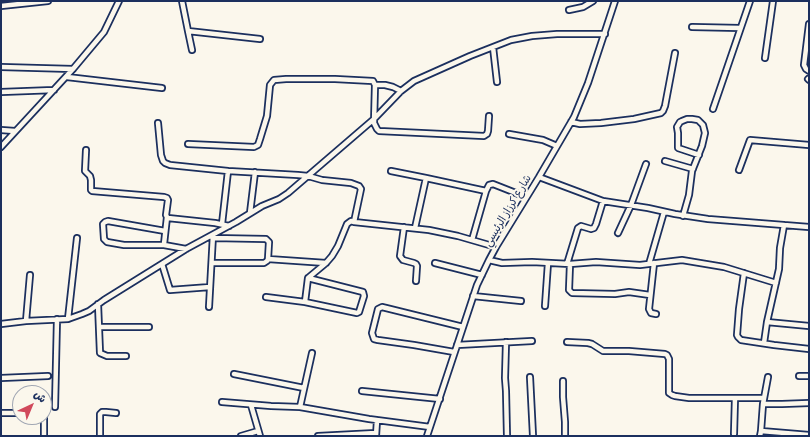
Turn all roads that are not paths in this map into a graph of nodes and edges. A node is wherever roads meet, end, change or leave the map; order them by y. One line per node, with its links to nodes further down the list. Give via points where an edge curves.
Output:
1 (48, 1): 8 (street)
2 (119, 1): 21 (street, via 104,32)
3 (182, 1): 13 (street)
4 (593, 1): 9 (street)
5 (615, 1): 14 (street, شارع كرزاز الرئيسي)
6 (750, 1): 12 (street)
7 (773, 1): 19 (street)
8 (1, 6)
9 (569, 10)
10 (809, 24): 22 (street, via 804,65)
11 (692, 27): 12 (street)
12 (740, 28): 30 (street)
13 (188, 31): 15 (street); 17 (street)
14 (605, 34): 16 (street, via 532,36); 33 (street, شارع كرزاز الرئيسي)
15 (260, 39)
16 (493, 47): 24 (street); 28 (street, via 414,81)
17 (192, 50)
18 (674, 53): 33 (street, via 665,106 661,113 601,124)
19 (765, 58)
20 (1, 67): 21 (street)
21 (73, 69): 23 (street)
22 (809, 71)
23 (66, 77): 26 (street); 27 (street)
24 (497, 82)
25 (375, 84): 28 (street); 32 (street); 38 (street, via 372,81 274,80 270,84 266,122 260,142 256,146)
26 (162, 88)
27 (54, 90): 29 (street); 36 (street)
28 (401, 90): 32 (street)
29 (1, 92)
30 (713, 108)
31 (488, 116): 32 (street, via 488,132 481,136 379,131 374,126)
32 (374, 119): 51 (street)
33 (571, 122): 40 (street, شارع كرزاز الرئيسي)
34 (158, 123): 48 (street, via 161,155 165,163)
35 (1, 130): 36 (street)
36 (15, 131): 41 (street)
37 (509, 134): 40 (street, via 543,140)
38 (188, 144)
39 (809, 145): 47 (street, via 750,140)
40 (557, 146): 52 (street, شارع كرزاز الرئيسي)
41 (1, 147)
42 (86, 150): 61 (street, via 85,171 90,176 92,191 167,198)
43 (699, 155): 43 (street, via 678,148 677,127 680,122 687,119 698,120 704,127 705,135); 46 (street)
44 (665, 161): 46 (street)
45 (646, 164): 57 (street)
46 (693, 169): 60 (street)
47 (739, 170)
48 (228, 171): 50 (street); 63 (street)
49 (391, 171): 53 (street)
50 (255, 172): 51 (street); 59 (street)
51 (308, 176): 59 (street, via 284,196); 62 (street, via 359,186 361,189)
52 (539, 176): 55 (street, شارع كرزاز الرئيسي); 56 (street)
53 (426, 178): 54 (street); 68 (street)
54 (486, 191): 55 (street, via 489,185 493,184); 73 (street)
55 (526, 197): 75 (street, شارع كرزاز الرئيسي)
56 (603, 200): 57 (street); 84 (street, via 594,228 578,228)
57 (631, 205): 58 (street); 70 (street)
58 (664, 212): 60 (street); 85 (street)
59 (250, 213): 65 (street)
60 (683, 216): 64 (street)
61 (167, 218): 63 (street); 69 (street)
62 (354, 222): 66 (street); 80 (street, via 347,224 338,246)
63 (222, 224): 65 (street)
64 (784, 225): 67 (street); 91 (street)
65 (228, 226): 71 (street)
66 (404, 227): 68 (street); 90 (street, via 400,256 403,260 416,264)
67 (809, 227)
68 (415, 228): 73 (street)
69 (165, 231): 74 (street); 74 (street, via 108,221 103,224 104,239 107,242 124,245)
70 (618, 233)
71 (213, 236): 76 (street); 77 (street, via 267,239); 79 (street)
72 (77, 238): 103 (street)
73 (472, 240): 75 (street)
74 (164, 245): 76 (street)
75 (496, 247): 78 (street, شارع كرزاز الرئيسي)
76 (186, 249): 82 (street)
77 (268, 259): 79 (street, via 264,263); 80 (street)
78 (489, 260): 81 (street, via 502,263); 88 (street, شارع كرزاز الرئيسي)
79 (212, 263): 92 (street)
80 (326, 263): 89 (street)
81 (548, 263): 84 (street); 99 (street)
82 (162, 264): 92 (street, via 170,290); 98 (street)
83 (436, 264): 88 (street)
84 (569, 264): 85 (street); 93 (street, via 569,290 572,293 629,292)
85 (651, 264): 86 (street, via 682,260); 93 (street)
86 (744, 273): 91 (street); 114 (street, via 737,335 741,340)
87 (30, 275): 104 (street)
88 (482, 275): 94 (street, شارع كرزاز الرئيسي)
89 (308, 278): 97 (street); 97 (street, via 363,292 364,296 358,313)
90 (416, 281)
91 (776, 283): 105 (street)
92 (210, 287): 100 (street)
93 (650, 295): 101 (street, via 650,312)
94 (473, 296): 96 (street); 107 (street, شارع كرزاز الرئيسي)
95 (266, 297): 97 (street)
96 (521, 301)
97 (305, 302)
98 (98, 304): 103 (street, via 89,311); 109 (street)
99 (545, 306)
100 (210, 307)
101 (656, 314)
102 (57, 319): 103 (street); 104 (street); 137 (street)
103 (68, 319)
104 (26, 321): 106 (street)
105 (767, 322): 108 (street); 114 (street)
106 (1, 324)
107 (463, 326): 115 (street, شارع كرزاز الرئيسي); 117 (street, via 382,307 378,309 372,333 374,339)
108 (809, 326)
109 (100, 327): 110 (street); 119 (street, via 100,353 107,356)
110 (148, 327)
111 (532, 341): 112 (street)
112 (506, 342): 115 (street); 154 (street)
113 (567, 342): 130 (street, via 592,344 603,351 665,354 669,358 668,389 672,395 688,398)
114 (764, 343): 116 (street)
115 (457, 345): 117 (street, شارع كرزاز الرئيسي)
116 (809, 349)
117 (454, 352): 132 (street, شارع كرزاز الرئيسي)
118 (312, 353): 128 (street)
119 (126, 356)
120 (234, 374): 128 (street)
121 (48, 376): 126 (street)
122 (799, 376): 123 (street)
123 (809, 376)
124 (530, 377): 155 (street)
125 (768, 377): 131 (street)
126 (1, 378)
127 (563, 382): 156 (street)
128 (304, 388): 138 (street)
129 (362, 391): 132 (street)
130 (735, 398): 131 (street); 146 (street)
131 (764, 398): 136 (street)
132 (440, 399): 144 (street, شارع كرزاز الرئيسي)
133 (222, 402): 135 (street)
134 (809, 403): 136 (street)
135 (251, 404): 138 (street); 145 (street)
136 (763, 404): 147 (street)
137 (55, 407)
138 (300, 407): 142 (street)
139 (1, 413): 140 (street)
140 (12, 413)
141 (116, 413): 150 (street, via 100,414)
142 (377, 420): 144 (street); 148 (street)
143 (44, 425): 149 (street)
144 (430, 427): 153 (street, شارع كرزاز الرئيسي)
145 (259, 434): 151 (street)
146 (734, 434)
147 (760, 434): 157 (street)
148 (376, 435): 152 (street)
149 (44, 436)
150 (100, 436)
151 (241, 436)
152 (318, 436)
153 (428, 436)
154 (507, 436)
155 (533, 436)
156 (565, 436)
157 (806, 436)

